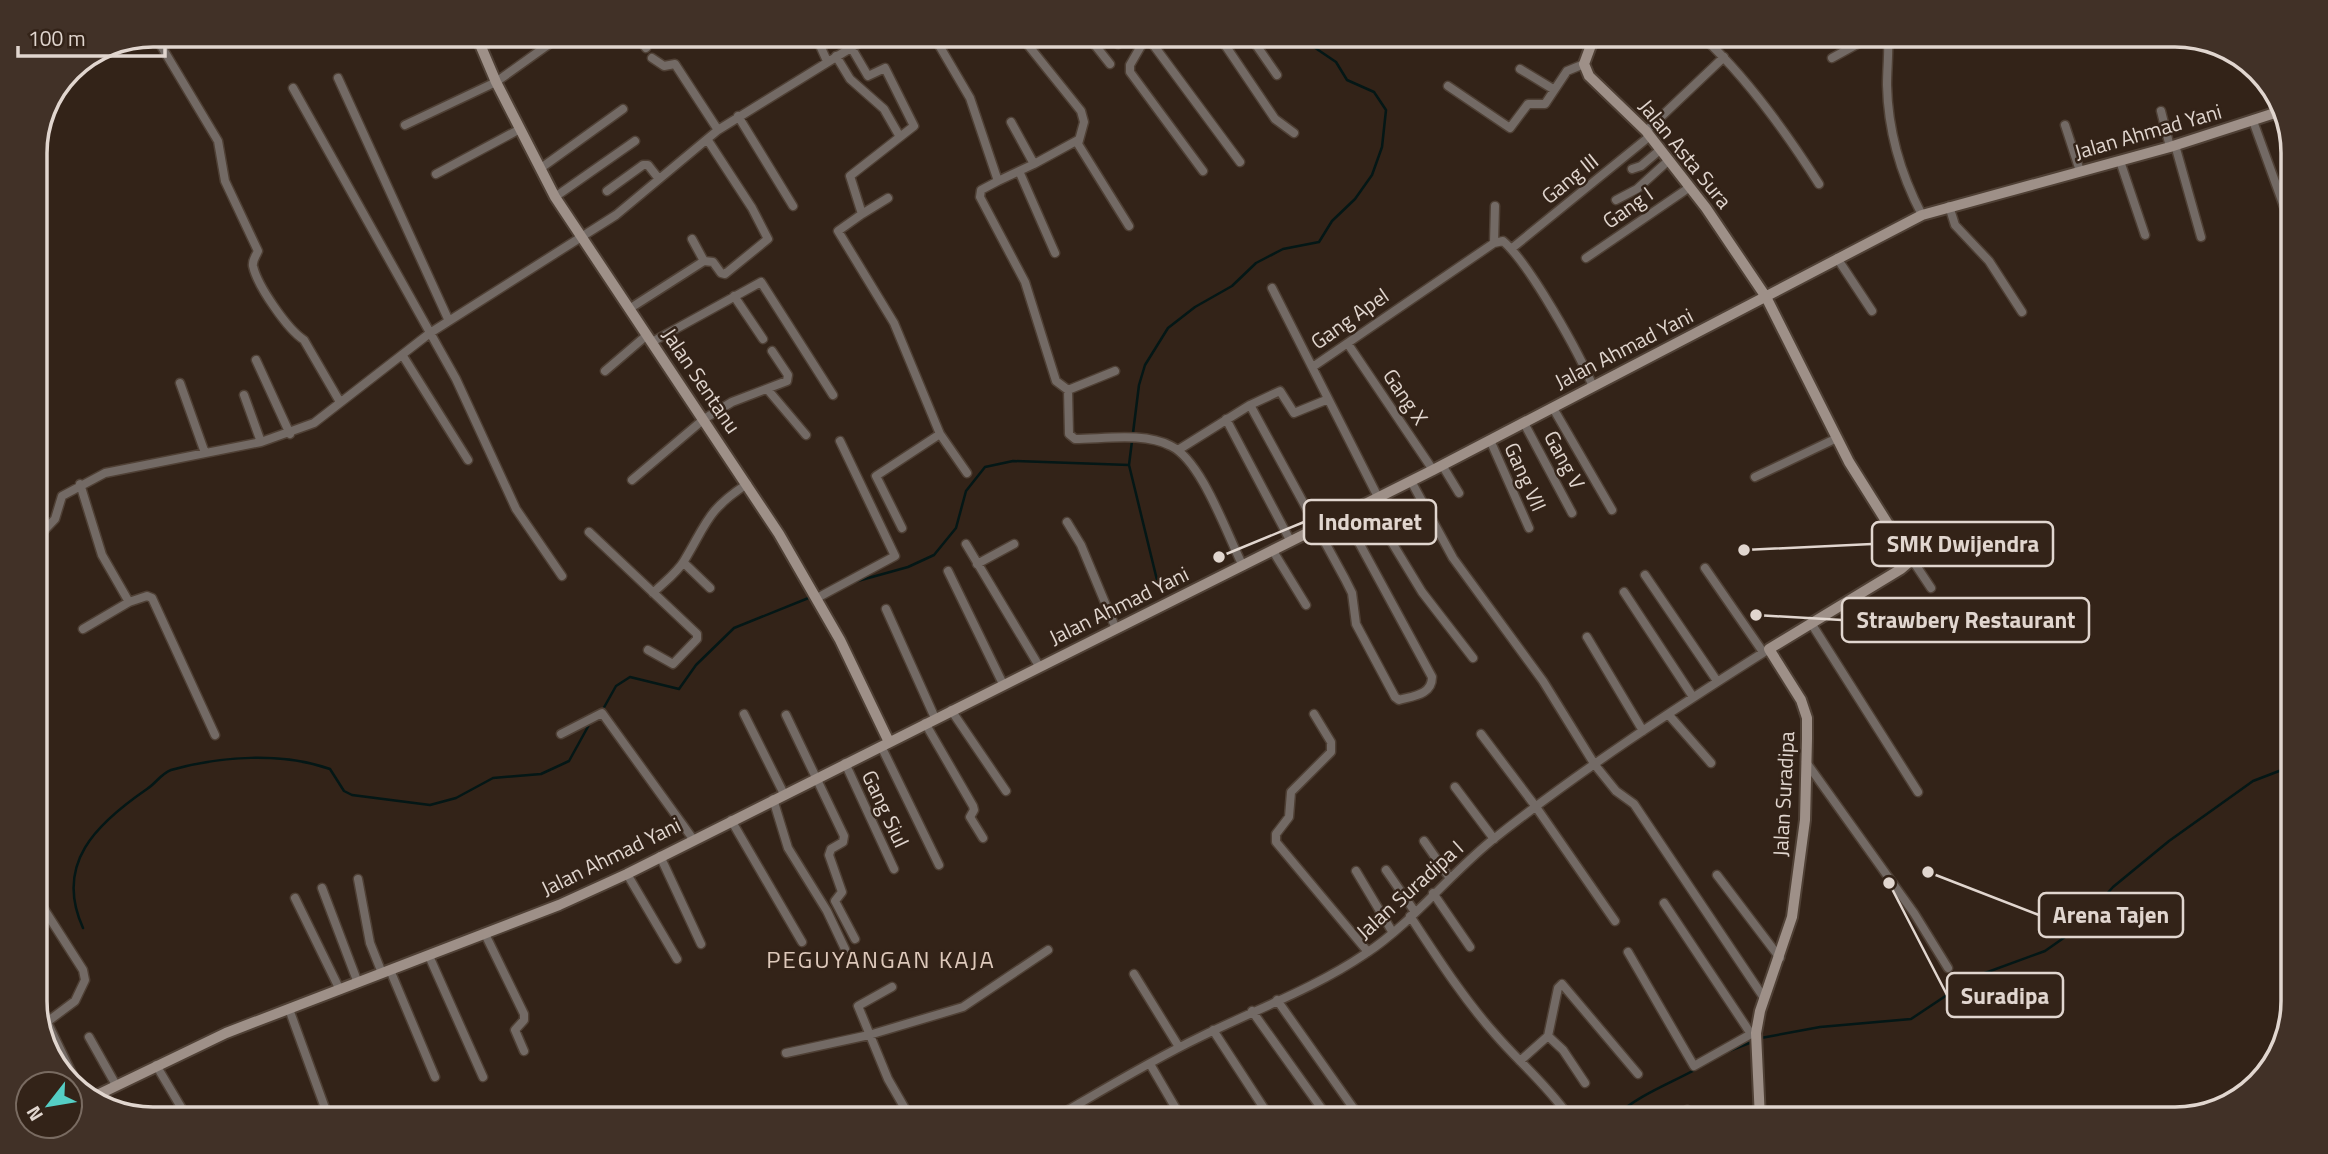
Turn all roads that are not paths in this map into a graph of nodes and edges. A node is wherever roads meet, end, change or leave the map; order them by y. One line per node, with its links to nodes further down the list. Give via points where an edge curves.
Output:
1 (162, 47): 108 (street, via 221,146 225,181 258,251 254,269)
2 (481, 47): 27 (main road, Jalan Sentanu)
3 (545, 47): 27 (street)
4 (821, 47): 21 (street)
5 (851, 47): 17 (street); 43 (street, via 868,76 885,68 914,124)
6 (940, 47): 60 (street, via 970,98)
7 (1030, 47): 45 (street, via 1081,111)
8 (1097, 47): 22 (street)
9 (1142, 47): 56 (street, via 1130,72)
10 (1153, 47): 51 (street)
11 (1226, 47): 41 (street, via 1275,118)
12 (1258, 47): 25 (street)
13 (1590, 47): 23 (main road)
14 (1714, 47): 18 (street)
15 (1852, 47): 20 (street)
16 (1888, 47): 72 (street, via 1887,88 1895,149)
17 (836, 56): 21 (street); 43 (street, via 850,79 884,109)
18 (1724, 57): 42 (street, Gang III); 61 (street, via 1798,150)
19 (652, 58): 40 (street, via 664,66 675,64)
20 (1832, 58)
21 (827, 61): 34 (street)
22 (1110, 64)
23 (1584, 64): 30 (street, via 1567,71); 42 (main road, Jalan Asta Sura, via 1594,82)
24 (1520, 69): 30 (street)
25 (1277, 75)
26 (338, 78): 90 (street)
27 (496, 82): 37 (street); 39 (main road, Jalan Sentanu)
28 (1448, 86): 30 (street, via 1510,128 1528,104 1545,104)
29 (293, 88): 91 (street)
30 (1553, 89)
31 (623, 109): 53 (street)
32 (2161, 111): 47 (street)
33 (2273, 114): 35 (main road, Jalan Ahmad Yani)
34 (738, 116): 40 (street); 69 (street)
35 (2253, 121): 47 (main road, Jalan Ahmad Yani); 66 (street)
36 (1011, 122): 52 (street)
37 (405, 125)
38 (2065, 125): 57 (street)
39 (520, 129): 53 (main road, Jalan Sentanu); 58 (street)
40 (718, 130): 44 (street)
41 (1294, 133)
42 (1648, 134): 48 (main road, Jalan Asta Sura); 79 (street, Gang III)
43 (900, 137): 71 (street, via 850,176)
44 (707, 139): 59 (street); 83 (street, via 769,238 725,274 713,262)
45 (1078, 140): 52 (street); 73 (street)
46 (635, 141): 64 (street)
47 (2172, 146): 50 (main road, Jalan Ahmad Yani); 76 (street)
48 (1661, 149): 49 (main road, Jalan Asta Sura); 54 (street)
49 (1669, 160): 62 (main road, Jalan Asta Sura); 67 (street)
50 (2120, 160): 57 (main road, Jalan Ahmad Yani); 74 (street)
51 (1240, 162)
52 (1034, 164): 55 (street)
53 (541, 168): 64 (main road, Jalan Sentanu)
54 (1632, 169)
55 (1019, 171): 60 (street); 80 (street)
56 (1203, 171)
57 (2080, 172): 70 (main road, Jalan Ahmad Yani)
58 (436, 174)
59 (659, 179): 63 (street, via 643,164); 75 (street)
60 (998, 181): 104 (street, via 981,190 980,197 1025,282 1056,381)
61 (1819, 184)
62 (1689, 187): 81 (street, Gang I); 86 (main road, Jalan Asta Sura)
63 (607, 191)
64 (555, 197): 75 (main road, Jalan Sentanu)
65 (888, 198): 71 (street)
66 (2281, 198)
67 (1616, 200)
68 (1495, 205): 78 (street)
69 (793, 206)
70 (1949, 206): 72 (main road, Jalan Ahmad Yani); 89 (street, via 1955,226 1993,265)
71 (862, 214): 114 (street, via 838,231 894,323)
72 (1922, 215): 82 (main road, Jalan Ahmad Yani)
73 (1129, 226)
74 (2145, 235)
75 (582, 237): 87 (main road, Jalan Sentanu); 90 (street)
76 (2201, 237)
77 (692, 239): 83 (street)
78 (1494, 243): 79 (street, via 1503,240); 94 (street, Gang Apel)
79 (1511, 249): 102 (street, via 1582,361)
80 (1055, 253)
81 (1586, 258)
82 (1838, 258): 86 (main road, Jalan Ahmad Yani); 88 (street)
83 (704, 261): 87 (street)
84 (1272, 288): 98 (street)
85 (734, 296): 92 (street); 93 (street); 105 (street, via 763,283)
86 (1766, 297): 102 (main road, Jalan Ahmad Yani); 117 (main road)
87 (629, 309): 92 (main road, Jalan Sentanu)
88 (1871, 311)
89 (2022, 312)
90 (449, 321): 91 (street)
91 (429, 333): 96 (street); 153 (street, via 475,417 516,509)
92 (650, 338): 99 (street); 111 (main road, Jalan Sentanu)
93 (763, 339)
94 (1348, 344): 98 (street, Gang Apel); 124 (street, Gang X)
95 (772, 351): 103 (street, via 789,377)
96 (403, 356): 108 (street); 123 (street)
97 (256, 360): 115 (street)
98 (1314, 366): 107 (street, Gang Apel)
99 (605, 371)
100 (1115, 371): 104 (street)
101 (180, 383): 122 (street)
102 (1593, 387): 110 (main road, Jalan Ahmad Yani)
103 (768, 390): 111 (street, via 732,402); 116 (street)
104 (1068, 390): 121 (street, via 1072,438 1135,438)
105 (833, 395)
106 (244, 396): 120 (street)
107 (1326, 400): 109 (street, via 1294,413 1280,391); 132 (street, Gang Apel)
108 (341, 402): 115 (street)
109 (1250, 405): 112 (street); 141 (street)
110 (1553, 408): 113 (main road, Jalan Ahmad Yani); 133 (street)
111 (704, 419): 127 (street); 130 (main road, Jalan Sentanu)
112 (1226, 419): 121 (street); 142 (street)
113 (1524, 423): 118 (main road, Jalan Ahmad Yani); 134 (street, Gang V)
114 (940, 433): 125 (street); 138 (street, via 876,476)
115 (290, 434): 120 (street)
116 (806, 435)
117 (1837, 438): 126 (street); 146 (main road, via 1870,498)
118 (1490, 440): 124 (main road, Jalan Ahmad Yani); 139 (street, Gang VII)
119 (840, 441): 158 (street, via 895,556)
120 (261, 442): 122 (street)
121 (1178, 450): 149 (street, via 1204,484)
122 (205, 453): 129 (street, via 105,473)
123 (468, 460)
124 (1438, 468): 128 (main road, Jalan Ahmad Yani); 131 (street, Gang X)
125 (967, 473)
126 (1755, 477)
127 (632, 480)
128 (1411, 481): 132 (main road, Jalan Ahmad Yani); 187 (street, via 1453,558 1543,681)
129 (80, 484): 137 (street, via 62,496 55,519); 159 (street, via 102,555)
130 (747, 484): 147 (street, via 705,521); 158 (main road, Jalan Sentanu)
131 (1459, 493)
132 (1373, 500): 135 (main road, Jalan Ahmad Yani); 168 (street, Gang Apel, via 1422,592)
133 (1612, 510)
134 (1572, 513)
135 (1344, 515): 141 (main road, Jalan Ahmad Yani); 141 (street, via 1432,678 1425,692 1399,699 1356,624 1352,593)
136 (1068, 522): 164 (street)
137 (47, 527)
138 (902, 528)
139 (1529, 528)
140 (589, 532): 157 (street)
141 (1320, 533): 142 (main road, Jalan Ahmad Yani)
142 (1291, 542): 145 (main road, Jalan Ahmad Yani)
143 (966, 544): 148 (street)
144 (1014, 544): 148 (street)
145 (1273, 551): 149 (main road, Jalan Ahmad Yani); 160 (street)
146 (1908, 552): 154 (street); 162 (main road, via 1905,566)
147 (684, 563): 155 (street); 157 (street)
148 (976, 564): 169 (street)
149 (1243, 566): 164 (main road, Jalan Ahmad Yani)
150 (1705, 568): 167 (street)
151 (948, 571): 171 (street)
152 (1645, 575): 170 (street)
153 (562, 576)
154 (1931, 587)
155 (710, 588)
156 (1624, 592): 172 (street)
157 (653, 593): 166 (street, via 696,631 697,639 673,664)
158 (817, 598): 183 (main road, Jalan Sentanu)
159 (129, 602): 163 (street); 182 (street, via 152,598)
160 (1306, 605)
161 (886, 609): 178 (street)
162 (1811, 624): 167 (main road); 191 (street)
163 (83, 629)
164 (1116, 629): 169 (main road, Jalan Ahmad Yani)
165 (1587, 637): 179 (street)
166 (648, 650)
167 (1766, 650): 170 (street, Jalan Suradipa I); 184 (main road, Jalan Suradipa, via 1804,708)
168 (1473, 658)
169 (1040, 666): 171 (main road, Jalan Ahmad Yani)
170 (1717, 681): 172 (street, Jalan Suradipa I)
171 (1003, 684): 173 (main road, Jalan Ahmad Yani)
172 (1693, 697): 176 (street, Jalan Suradipa I)
173 (951, 710): 178 (main road, Jalan Ahmad Yani); 190 (street)
174 (744, 714): 192 (street)
175 (1314, 714): 224 (street, via 1331,742 1331,752 1291,792 1289,817 1276,834 1276,842)
176 (1668, 714): 179 (street, Jalan Suradipa I); 186 (street)
177 (786, 715): 188 (street)
178 (930, 720): 183 (main road, Jalan Ahmad Yani); 196 (street, via 973,806 970,817)
179 (1643, 731): 187 (street, Jalan Suradipa I)
180 (561, 734): 197 (street, via 602,713)
181 (1481, 734): 194 (street)
182 (215, 735)
183 (885, 744): 185 (main road, Jalan Ahmad Yani); 201 (street)
184 (1806, 762): 227 (main road, Jalan Suradipa, via 1797,889); 229 (street)
185 (845, 764): 188 (main road, Jalan Ahmad Yani); 202 (street, Gang Siul)
186 (1711, 764)
187 (1595, 765): 194 (street, Jalan Suradipa I); 235 (street, via 1616,791 1634,804)
188 (818, 777): 192 (main road, Jalan Ahmad Yani); 218 (street, via 844,836 829,855 842,892 835,901)
189 (1455, 787): 198 (street)
190 (1006, 791)
191 (1918, 792)
192 (784, 794): 193 (main road, Jalan Ahmad Yani)
193 (773, 799): 195 (main road, Jalan Ahmad Yani); 222 (street, via 788,848)
194 (1536, 807): 198 (street, Jalan Suradipa I); 215 (street)
195 (731, 820): 197 (main road, Jalan Ahmad Yani); 219 (street)
196 (983, 838)
197 (693, 839): 200 (main road, Jalan Ahmad Yani)
198 (1494, 839): 207 (street, Jalan Suradipa I)
199 (1424, 841): 207 (street)
200 (660, 856): 205 (main road, Jalan Ahmad Yani); 220 (street)
201 (939, 865)
202 (894, 869)
203 (1386, 870): 214 (street)
204 (1356, 871): 216 (street)
205 (627, 874): 217 (main road, Jalan Ahmad Yani); 228 (street)
206 (1717, 876): 227 (street)
207 (1449, 877): 210 (street, Jalan Suradipa I)
208 (358, 879): 230 (street, via 370,943)
209 (322, 888): 232 (street)
210 (1433, 893): 214 (street, Jalan Suradipa I); 221 (street)
211 (295, 898): 234 (street)
212 (1664, 903): 241 (street)
213 (47, 914): 239 (street, via 85,980 75,1001)
214 (1413, 914): 216 (street, Jalan Suradipa I); 250 (street, via 1467,1001)
215 (1615, 921)
216 (1393, 933): 224 (street, Jalan Suradipa I)
217 (485, 934): 226 (main road, Jalan Ahmad Yani); 247 (street, via 524,1014 515,1030)
218 (855, 939)
219 (802, 942)
220 (701, 944)
221 (1470, 947)
222 (845, 949)
223 (1048, 950): 243 (street, via 963,1007)
224 (1368, 952): 236 (street, Jalan Suradipa I)
225 (1628, 952): 241 (street, via 1694,1066)
226 (429, 956): 230 (main road, Jalan Ahmad Yani); 255 (street)
227 (1780, 958): 235 (main road, Jalan Suradipa)
228 (677, 959)
229 (1948, 968)
230 (386, 972): 232 (main road, Jalan Ahmad Yani); 254 (street)
231 (1135, 974): 246 (street)
232 (358, 982): 234 (main road, Jalan Ahmad Yani)
233 (892, 986): 243 (street, via 858,1006)
234 (340, 990): 237 (main road, Jalan Ahmad Yani)
235 (1764, 998): 241 (main road, Jalan Suradipa)
236 (1277, 1000): 238 (street, Jalan Suradipa I); 266 (street)
237 (289, 1009): 252 (main road, Jalan Ahmad Yani); 260 (street)
238 (1252, 1011): 240 (street, Jalan Suradipa I); 265 (street)
239 (49, 1021)
240 (1213, 1030): 246 (street, Jalan Suradipa I); 264 (street)
241 (1754, 1032): 268 (main road, Jalan Suradipa)
242 (53, 1033): 249 (street)
243 (869, 1035): 248 (street); 261 (street)
244 (1548, 1036): 250 (street); 253 (street, via 1558,988 1563,984); 256 (street, via 1563,1049)
245 (89, 1037): 257 (street)
246 (1179, 1047): 251 (street, Jalan Suradipa I)
247 (524, 1051)
248 (786, 1053)
249 (66, 1061)
250 (1520, 1061): 267 (street)
251 (1150, 1064): 262 (street, Jalan Suradipa I); 263 (street)
252 (156, 1065): 257 (main road, Jalan Ahmad Yani); 259 (street)
253 (1639, 1074)
254 (435, 1077)
255 (482, 1077)
256 (1585, 1083)
257 (116, 1085): 258 (main road, Jalan Ahmad Yani)
258 (101, 1093)
259 (180, 1107)
260 (325, 1107)
261 (905, 1107)
262 (1073, 1107)
263 (1175, 1107)
264 (1263, 1107)
265 (1320, 1107)
266 (1353, 1107)
267 (1562, 1107)
268 (1759, 1107)

